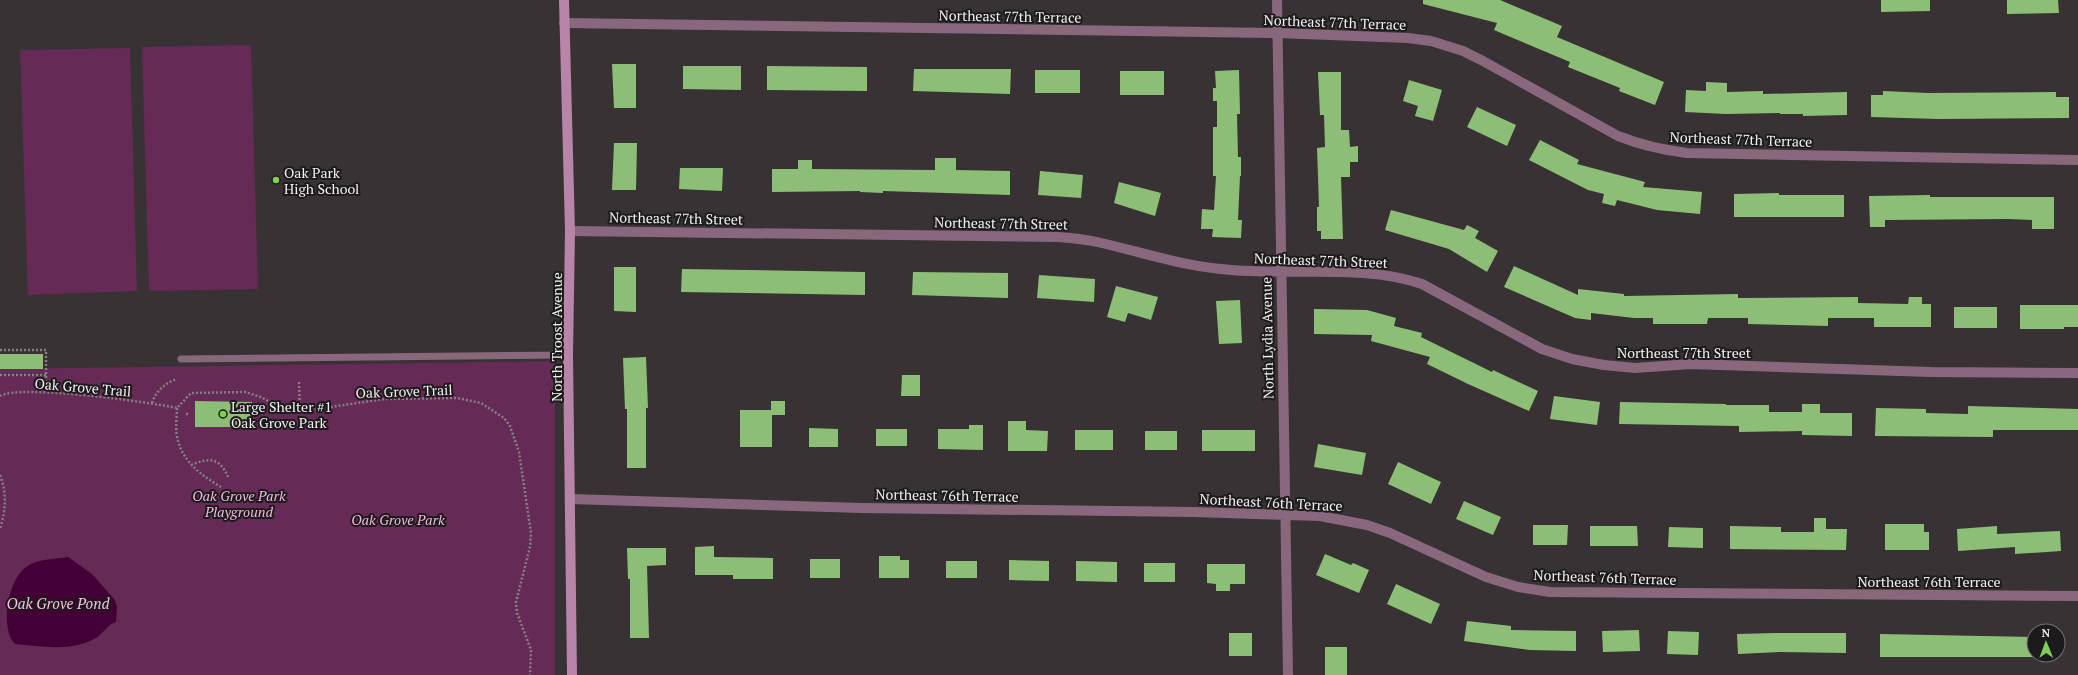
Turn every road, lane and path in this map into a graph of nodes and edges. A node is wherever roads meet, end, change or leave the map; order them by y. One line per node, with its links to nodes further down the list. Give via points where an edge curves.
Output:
1 (564, 0): 3 (street, North Troost Avenue)
2 (1277, 0): 4 (street, North Lydia Avenue)
3 (564, 23): 4 (street, Northeast 77th Terrace); 6 (street, North Troost Avenue)
4 (1278, 33): 5 (street, Northeast 77th Terrace, via 1408,38 1430,41 1463,51 1618,136 1640,145 1663,150 1687,153); 7 (street, North Lydia Avenue)
5 (2078, 160)
6 (570, 231): 7 (street, Northeast 77th Street, via 1058,237 1095,241 1172,261 1220,269); 9 (street, North Troost Avenue)
7 (1280, 272): 11 (street, Northeast 77th Street, via 1381,274 1402,277 1422,284 1542,349 1604,365 1636,368 1691,364 1931,372); 27 (street, North Lydia Avenue)
8 (0, 350): 12 (path, via 46,350)
9 (568, 355): 10 (lane); 25 (street, North Troost Avenue)
10 (181, 359)
11 (2078, 373)
12 (46, 374): 13 (path); 16 (path)
13 (0, 375)
14 (177, 379): 18 (path, via 164,386 154,396)
15 (299, 382): 20 (path)
16 (46, 392): 17 (path, Oak Grove Trail); 18 (path, Oak Grove Trail)
17 (0, 396)
18 (152, 403): 19 (path, Oak Grove Trail)
19 (177, 408): 20 (path, Oak Grove Trail, via 191,392 245,392 261,397 290,413); 21 (path, via 177,436 180,447)
20 (300, 410): 31 (path, Oak Grove Trail, via 384,399 457,398 481,403 504,418 510,426 519,452 531,533 516,602 517,613 532,650)
21 (191, 465): 23 (path, via 204,460 216,461 224,468); 24 (path)
22 (0, 475): 28 (path, via 6,498)
23 (228, 477)
24 (221, 487)
25 (570, 499): 27 (street, Northeast 76th Terrace, via 862,508); 32 (street, North Troost Avenue)
26 (0, 514): 28 (path)
27 (1284, 515): 30 (street, Northeast 76th Terrace, via 1320,516 1367,525 1390,532 1486,577 1518,587 1550,592); 33 (street, North Lydia Avenue)
28 (4, 516): 29 (path)
29 (0, 529)
30 (2078, 596)
31 (530, 675)
32 (572, 675)
33 (1288, 675)

